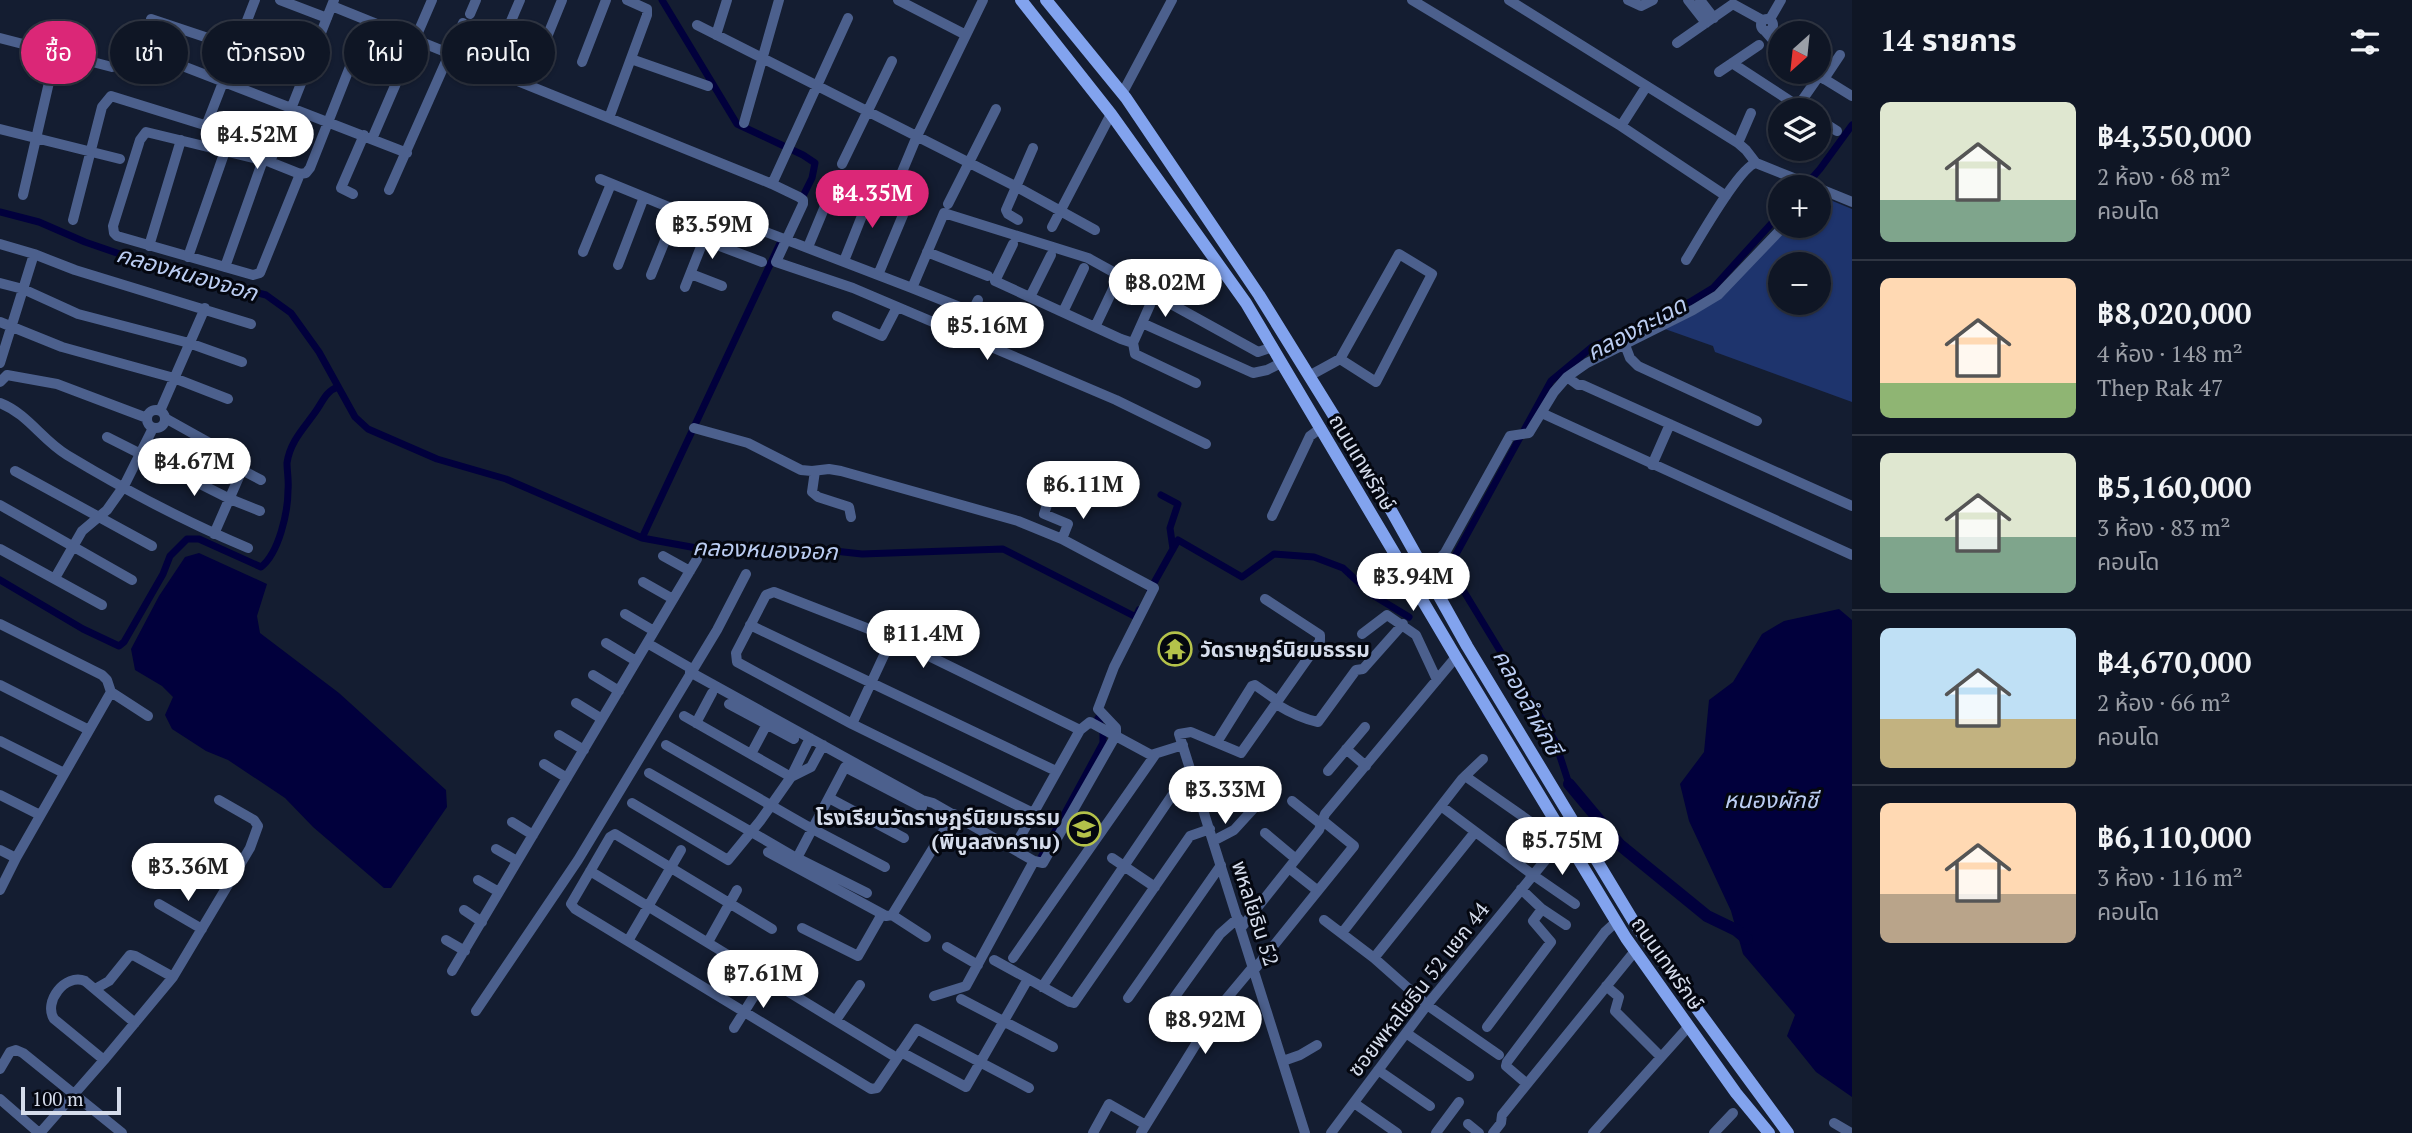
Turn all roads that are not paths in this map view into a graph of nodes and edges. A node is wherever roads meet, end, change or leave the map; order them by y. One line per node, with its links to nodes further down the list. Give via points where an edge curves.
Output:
1 (255, 0): 28 (street)
2 (280, 0): 24 (street)
3 (432, 0): 30 (street)
4 (476, 0): 31 (street)
5 (520, 0): 32 (street)
6 (562, 0): 33 (street)
7 (606, 0): 49 (street)
8 (627, 0): 46 (street, via 647,9)
9 (727, 0): 38 (street)
10 (779, 0): 47 (street)
11 (898, 0): 40 (street)
12 (984, 0): 40 (street)
13 (1021, 0): 71 (main road, ถนนเทพรักษ์)
14 (1046, 0): 64 (main road, ถนนเทพรักษ์)
15 (1172, 0): 64 (street)
16 (1412, 0): 76 (street)
17 (1509, 0): 63 (street)
18 (1628, 0): 19 (street, via 1642,6)
19 (1653, 0)
20 (1688, 0): 34 (street)
21 (1700, 0): 34 (street)
22 (1781, 0): 35 (street)
23 (333, 3): 25 (street); 29 (street)
24 (304, 4): 25 (street)
25 (327, 18): 67 (street)
26 (848, 18): 61 (street)
27 (151, 19): 39 (street)
28 (247, 21)
29 (368, 21)
30 (423, 21)
31 (466, 21)
32 (511, 21)
33 (553, 21)
34 (1709, 21): 37 (street, via 1734,5); 43 (street)
35 (1772, 21)
36 (697, 25): 38 (street)
37 (1768, 25)
38 (716, 35): 47 (street)
39 (202, 36)
40 (966, 36): 80 (street)
41 (0, 38): 42 (street)
42 (21, 43)
43 (1677, 43)
44 (1759, 45): 50 (street)
45 (1840, 55): 51 (street)
46 (631, 59): 62 (street); 72 (street)
47 (763, 59): 61 (street); 74 (street)
48 (892, 61): 69 (street)
49 (582, 62)
50 (1732, 63): 52 (street); 66 (street)
51 (1831, 64)
52 (1718, 72)
53 (442, 73): 89 (street)
54 (344, 83): 73 (street)
55 (1831, 83): 65 (street)
56 (49, 84): 82 (street)
57 (222, 84): 75 (street)
58 (231, 84): 67 (street)
59 (394, 84): 81 (street)
60 (523, 84): 72 (street)
61 (817, 85): 69 (street); 100 (street)
62 (708, 86)
63 (1646, 87): 76 (street); 85 (street)
64 (1122, 94): 169 (main road, ถนนเทพรักษ์)
65 (1852, 96)
66 (1786, 98)
67 (293, 107): 73 (street); 91 (street)
68 (996, 109): 92 (street)
69 (867, 111): 80 (street); 94 (street)
70 (1751, 113): 85 (street)
71 (1111, 114): 114 (street); 163 (main road, ถนนเทพรักษ์, via 1247,303)
72 (609, 118): 100 (street)
73 (329, 121): 81 (street); 95 (street, via 310,169)
74 (744, 123)
75 (206, 126): 84 (street); 87 (street, via 111,96 102,107)
76 (1621, 126): 108 (street)
77 (1831, 127): 79 (street)
78 (0, 129): 82 (street)
79 (1837, 131)
80 (917, 136): 92 (street); 101 (street)
81 (368, 137): 89 (street); 105 (street, via 341,188)
82 (37, 138): 87 (street); 107 (street)
83 (181, 139): 88 (street); 125 (street); 125 (street, via 150,132 142,135 113,226 117,236)
84 (256, 141)
85 (1742, 147): 93 (street)
86 (1033, 148): 102 (street)
87 (92, 150): 90 (street); 115 (street)
88 (225, 151): 91 (street); 131 (street)
89 (407, 153): 104 (street)
90 (120, 159)
91 (266, 161): 95 (street); 136 (street)
92 (968, 162): 102 (street); 112 (street)
93 (1756, 163): 97 (street); 108 (street, via 1746,168)
94 (842, 164)
95 (300, 174): 136 (street, via 260,273)
96 (838, 175): 126 (street)
97 (1784, 175)
98 (600, 179): 99 (street)
99 (611, 184): 109 (street); 128 (street)
100 (772, 184): 120 (street, via 801,198 803,204)
101 (897, 184)
102 (1015, 186): 114 (street); 116 (street, via 1006,212)
103 (873, 188): 133 (street)
104 (389, 190)
105 (353, 194)
106 (1831, 194): 110 (street)
107 (23, 195)
108 (1726, 196): 132 (street)
109 (644, 197): 113 (street); 135 (street)
110 (1852, 202)
111 (908, 203): 140 (street)
112 (948, 204)
113 (677, 211): 117 (street); 139 (street)
114 (1060, 211): 118 (street); 119 (street)
115 (73, 220)
116 (1018, 220)
117 (710, 224): 120 (street, via 719,214); 122 (street)
118 (1052, 227)
119 (1095, 230)
120 (784, 238): 126 (street); 151 (street, via 776,262)
121 (1772, 238): 162 (street, via 1717,295)
122 (704, 240): 134 (street); 138 (street)
123 (0, 244): 130 (street)
124 (1013, 244): 148 (street, via 995,281)
125 (149, 246): 131 (street)
126 (808, 247): 133 (street)
127 (1054, 251): 129 (street, via 943,213); 148 (street); 163 (street, via 1088,258 1258,352)
128 (583, 252)
129 (927, 252): 141 (street); 146 (street)
130 (34, 254): 147 (street); 152 (street)
131 (188, 257): 136 (street)
132 (1686, 260)
133 (844, 261): 140 (street)
134 (762, 262)
135 (618, 265)
136 (225, 267)
137 (1084, 268): 153 (street)
138 (691, 274): 144 (street); 145 (street)
139 (651, 275)
140 (878, 275): 146 (street)
141 (988, 276)
142 (0, 283): 147 (street)
143 (1115, 285): 159 (street)
144 (722, 286)
145 (685, 287)
146 (912, 288): 149 (street, via 972,312)
147 (23, 289): 158 (street); 160 (street, via 78,314)
148 (1030, 297): 153 (street)
149 (978, 300)
150 (1150, 305): 156 (street)
151 (897, 307): 154 (street, via 882,336); 184 (street, via 1116,400)
152 (205, 308): 157 (street); 160 (street)
153 (1063, 312): 159 (street)
154 (836, 316)
155 (0, 322): 158 (street)
156 (1142, 323): 161 (street); 167 (street, via 1253,373)
157 (251, 324)
158 (12, 326): 166 (street); 171 (street, via 62,347)
159 (1095, 327): 161 (street)
160 (189, 343): 165 (street); 171 (street)
161 (1133, 343): 172 (street, via 1135,354)
162 (1625, 345): 168 (street); 178 (street, via 1638,366)
163 (1273, 347): 167 (main road, ถนนเทพรักษ์)
164 (1340, 359): 164 (street, via 1399,254 1432,274 1376,382); 169 (street)
165 (242, 362)
166 (0, 363): 170 (street, via 7,370)
167 (1281, 363): 182 (main road, ถนนเทพรักษ์)
168 (1571, 374): 179 (street, via 1578,385); 211 (street, via 1554,392 1531,431 1506,441 1445,553)
169 (1309, 376): 211 (main road, ถนนเทพรักษ์)
170 (3, 379): 177 (street, via 57,384)
171 (174, 379): 173 (street); 175 (street)
172 (1196, 383)
173 (228, 399)
174 (0, 403): 191 (street, via 18,412 65,454)
175 (162, 414): 177 (street, via 152,411); 180 (street, via 162,426); 187 (street, via 235,459)
176 (1546, 415): 186 (street)
177 (147, 418): 180 (street)
178 (1757, 421)
179 (1670, 425): 186 (street); 195 (street)
180 (153, 428): 185 (street)
181 (694, 428): 189 (street, via 748,443 801,470)
182 (1321, 428): 198 (street, via 1310,436); 227 (main road, ถนนเทพรักษ์)
183 (107, 437): 185 (street)
184 (1206, 444)
185 (141, 454): 191 (street); 192 (street)
186 (1652, 464): 206 (street)
187 (242, 470): 190 (street); 192 (street)
188 (15, 471): 197 (street)
189 (815, 471): 199 (street, via 812,492 849,507); 201 (street, via 841,471 1018,521)
190 (261, 480)
191 (124, 486): 197 (street); 200 (street)
192 (230, 499): 196 (street); 200 (street)
193 (1048, 502): 201 (street, via 1044,514 1068,524)
194 (0, 505): 203 (street)
195 (1852, 506)
196 (260, 511)
197 (99, 516): 202 (street); 203 (street, via 85,527)
198 (1272, 516)
199 (851, 517)
200 (214, 534): 204 (street)
201 (1062, 538): 249 (street, via 1154,588 1098,709 1116,728)
202 (152, 546)
203 (73, 547): 212 (street); 213 (street)
204 (248, 548)
205 (0, 549): 212 (street)
206 (1852, 555)
207 (663, 556): 209 (street)
208 (696, 559): 209 (street)
209 (690, 571): 215 (street)
210 (746, 574): 229 (street)
211 (1427, 574): 383 (main road, ถนนเทพรักษ์, via 1637,927)
212 (55, 578): 217 (street)
213 (132, 580)
214 (643, 582): 215 (street)
215 (673, 599): 222 (street)
216 (1265, 599): 237 (street, via 1320,635)
217 (102, 605)
218 (625, 614): 222 (street)
219 (0, 624): 235 (street, via 102,675)
220 (1403, 624): 223 (street, via 1387,615); 231 (street, via 1417,637); 237 (street, via 1363,669 1356,670 1318,722 1297,716)
221 (750, 625): 224 (street, via 766,595 774,592); 232 (street); 245 (street, via 736,653 737,662)
222 (654, 631): 226 (street)
223 (1362, 634)
224 (892, 638): 232 (street); 248 (street)
225 (606, 643): 228 (street)
226 (647, 643): 228 (street); 229 (street)
227 (1456, 657): 231 (street); 294 (main road, ถนนเทพรักษ์)
228 (636, 661): 234 (street)
229 (691, 670): 251 (street); 363 (street, via 578,860)
230 (593, 675): 234 (street)
231 (1437, 680): 264 (street)
232 (873, 682): 245 (street); 265 (street)
233 (0, 685): 247 (street)
234 (619, 691): 242 (street)
235 (111, 692): 240 (street); 247 (street)
236 (712, 693): 243 (street)
237 (1277, 702): 254 (street, via 1241,753); 254 (street, via 1254,685)
238 (576, 703): 242 (street)
239 (729, 704): 244 (street)
240 (148, 716)
241 (684, 716): 243 (street)
242 (602, 719): 258 (street)
243 (696, 723): 260 (street)
244 (767, 724): 252 (street); 260 (street)
245 (852, 724): 282 (street)
246 (1365, 727): 259 (street)
247 (89, 730): 267 (street)
248 (1080, 730): 249 (street, via 1090,722); 265 (street)
249 (1114, 734): 261 (street); 306 (street)
250 (559, 735): 258 (street)
251 (810, 738): 256 (street); 270 (street)
252 (794, 739)
253 (0, 741): 267 (street)
254 (1217, 742): 257 (street, via 1191,732 1179,734)
255 (666, 745): 279 (street)
256 (823, 745): 270 (street, via 811,767); 283 (street)
257 (1183, 746): 261 (street); 272 (street, พหลโยธิน 52)
258 (584, 750): 271 (street)
259 (1346, 750): 264 (street); 266 (street)
260 (751, 754): 270 (street)
261 (1156, 755): 346 (street)
262 (1483, 758): 269 (street)
263 (544, 764): 271 (street)
264 (1366, 766): 286 (street)
265 (1056, 771): 282 (street)
266 (1328, 771)
267 (64, 773): 284 (street)
268 (649, 773): 289 (street)
269 (1465, 776): 280 (street); 294 (street, via 1545,832)
270 (791, 777): 279 (street)
271 (567, 778): 292 (street)
272 (1195, 784): 288 (street, พหลโยธิน 52); 309 (street, via 1175,791)
273 (1274, 786): 296 (street, via 1234,830)
274 (0, 795): 284 (street)
275 (829, 798): 281 (street, via 845,767); 287 (street); 295 (street)
276 (219, 800): 313 (street, via 258,826)
277 (1292, 801): 286 (street)
278 (632, 803): 289 (street, via 728,860)
279 (771, 805): 287 (street); 289 (street)
280 (1441, 806): 291 (street); 338 (street)
281 (922, 807)
282 (1033, 813): 293 (street)
283 (954, 814): 306 (street); 329 (street)
284 (40, 815): 302 (street)
285 (512, 822): 292 (street)
286 (1321, 822): 307 (street); 320 (street, via 1354,846)
287 (813, 829): 303 (street); 311 (street)
288 (1210, 830): 296 (street, พหลโยธิน 52); 316 (street, via 1190,836)
289 (751, 832): 303 (street)
290 (1265, 832): 307 (street)
291 (1475, 832): 314 (street); 347 (street)
292 (533, 835): 305 (street)
293 (1020, 837)
294 (1565, 837): 314 (street, ซอยพหลโยธิน 52 แยก 44); 332 (main road, ถนนเทพรักษ์)
295 (904, 838)
296 (1213, 841): 308 (street, พหลโยธิน 52)
297 (496, 849): 305 (street)
298 (0, 850): 302 (street)
299 (190, 850): 313 (street)
300 (681, 850): 310 (street)
301 (768, 852): 329 (street)
302 (16, 858): 318 (street)
303 (797, 858): 322 (street)
304 (1112, 858): 309 (street)
305 (517, 861): 321 (street)
306 (1037, 862): 349 (street)
307 (1292, 863): 320 (street); 333 (street)
308 (1221, 865): 333 (street, พหลโยธิน 52); 361 (street)
309 (1124, 866): 316 (street); 357 (street)
310 (670, 867): 312 (street, via 613,834); 324 (street); 326 (street)
311 (885, 867)
312 (590, 871): 326 (street); 341 (street, via 572,906)
313 (234, 875): 336 (street)
314 (1532, 875): 317 (street, ซอยพหลโยธิน 52 แยก 44); 325 (street)
315 (478, 880): 321 (street)
316 (1155, 887): 357 (street, via 1074,1003)
317 (1521, 888): 327 (street); 362 (street, ซอยพหลโยธิน 52 แยก 44)
318 (0, 890)
319 (737, 890): 324 (street)
320 (1318, 891): 350 (street)
321 (499, 892): 331 (street)
322 (867, 893)
323 (159, 904): 336 (street)
324 (730, 904): 337 (street); 342 (street)
325 (1575, 904)
326 (648, 906): 341 (street); 342 (street)
327 (1542, 909): 334 (street); 370 (street, via 1533,921 1551,942)
328 (464, 911): 331 (street)
329 (887, 914): 335 (street, via 858,956); 339 (street)
330 (1324, 920): 338 (street)
331 (482, 922): 344 (street)
332 (1616, 922): 345 (main road, ถนนเทพรักษ์); 385 (street, via 1507,1062)
333 (1239, 923): 350 (street, พหลโยธิน 52); 365 (street, via 1220,934)
334 (1566, 925)
335 (802, 928)
336 (202, 929): 352 (street)
337 (772, 929)
338 (1342, 933): 347 (street)
339 (926, 937)
340 (446, 940): 344 (street)
341 (628, 941): 364 (street)
342 (708, 942): 353 (street)
343 (947, 947): 349 (street)
344 (465, 951): 351 (street)
345 (1635, 951): 356 (street); 369 (main road, ถนนเทพรักษ์)
346 (1013, 958)
347 (1374, 958): 362 (street)
348 (994, 960): 354 (street)
349 (978, 965): 359 (street, via 966,986)
350 (1254, 969): 379 (street, พหลโยธิน 52); 398 (street, via 1217,1010)
351 (452, 971)
352 (173, 977): 358 (street, via 130,955 109,981); 368 (street)
353 (766, 977): 364 (street); 366 (street)
354 (1028, 979): 357 (street); 367 (street)
355 (860, 985): 366 (street)
356 (1606, 986): 377 (street, via 1619,997 1615,1011); 385 (street)
357 (1042, 987)
358 (95, 989): 368 (street); 378 (street, via 85,981 70,979 50,1005 50,1013)
359 (934, 996)
360 (961, 999): 367 (street)
361 (1128, 999)
362 (1427, 1006): 372 (street, ซอยพหลโยธิน 52 แยก 44); 376 (street)
363 (476, 1012)
364 (744, 1012): 371 (street); 375 (street, via 871,1089 877,1088)
365 (1161, 1016)
366 (836, 1020): 375 (street)
367 (1004, 1021): 374 (street); 380 (street)
368 (135, 1024): 378 (street)
369 (1689, 1026): 377 (street); 386 (main road, ถนนเทพรักษ์)
370 (1487, 1027)
371 (734, 1028)
372 (1406, 1033): 382 (street, ซอยพหลโยธิน 52 แยก 44); 384 (street)
373 (1317, 1045): 379 (street)
374 (1054, 1047)
375 (899, 1055): 380 (street, via 966,1087); 380 (street, via 919,1029)
376 (1499, 1055)
377 (1660, 1056): 408 (street)
378 (104, 1060): 388 (street)
379 (1283, 1061): 402 (street, พหลโยธิน 52)
380 (981, 1062): 387 (street)
381 (0, 1069): 388 (street, via 16,1050)
382 (1378, 1070): 392 (street, ซอยพหลโยธิน 52 แยก 44); 394 (street)
383 (1744, 1075): 386 (main road, via 1740,1088); 390 (main road, ถนนเทพรักษ์)
384 (1469, 1076)
385 (1527, 1084): 407 (street)
386 (1732, 1087): 393 (main road, ถนนเทพรักษ์)
387 (1029, 1088)
388 (73, 1094): 399 (street); 400 (street)
389 (0, 1099): 399 (street)
390 (1762, 1099): 393 (main road, via 1751,1096); 411 (main road, ถนนเทพรักษ์)
391 (1459, 1102): 405 (street)
392 (1354, 1103): 403 (street, ซอยพหลโยธิน 52 แยก 44); 404 (street)
393 (1745, 1104): 410 (main road, ถนนเทพรักษ์)
394 (1430, 1106)
395 (1733, 1113): 409 (street)
396 (1834, 1122): 412 (street)
397 (1468, 1124): 406 (street)
398 (1143, 1129): 401 (street, via 1109,1104)
399 (39, 1133)
400 (122, 1133)
401 (1093, 1133)
402 (1305, 1133)
403 (1331, 1133)
404 (1397, 1133)
405 (1436, 1133)
406 (1479, 1133)
407 (1493, 1133)
408 (1593, 1133)
409 (1714, 1133)
410 (1769, 1133)
411 (1788, 1133)
412 (1851, 1133)

